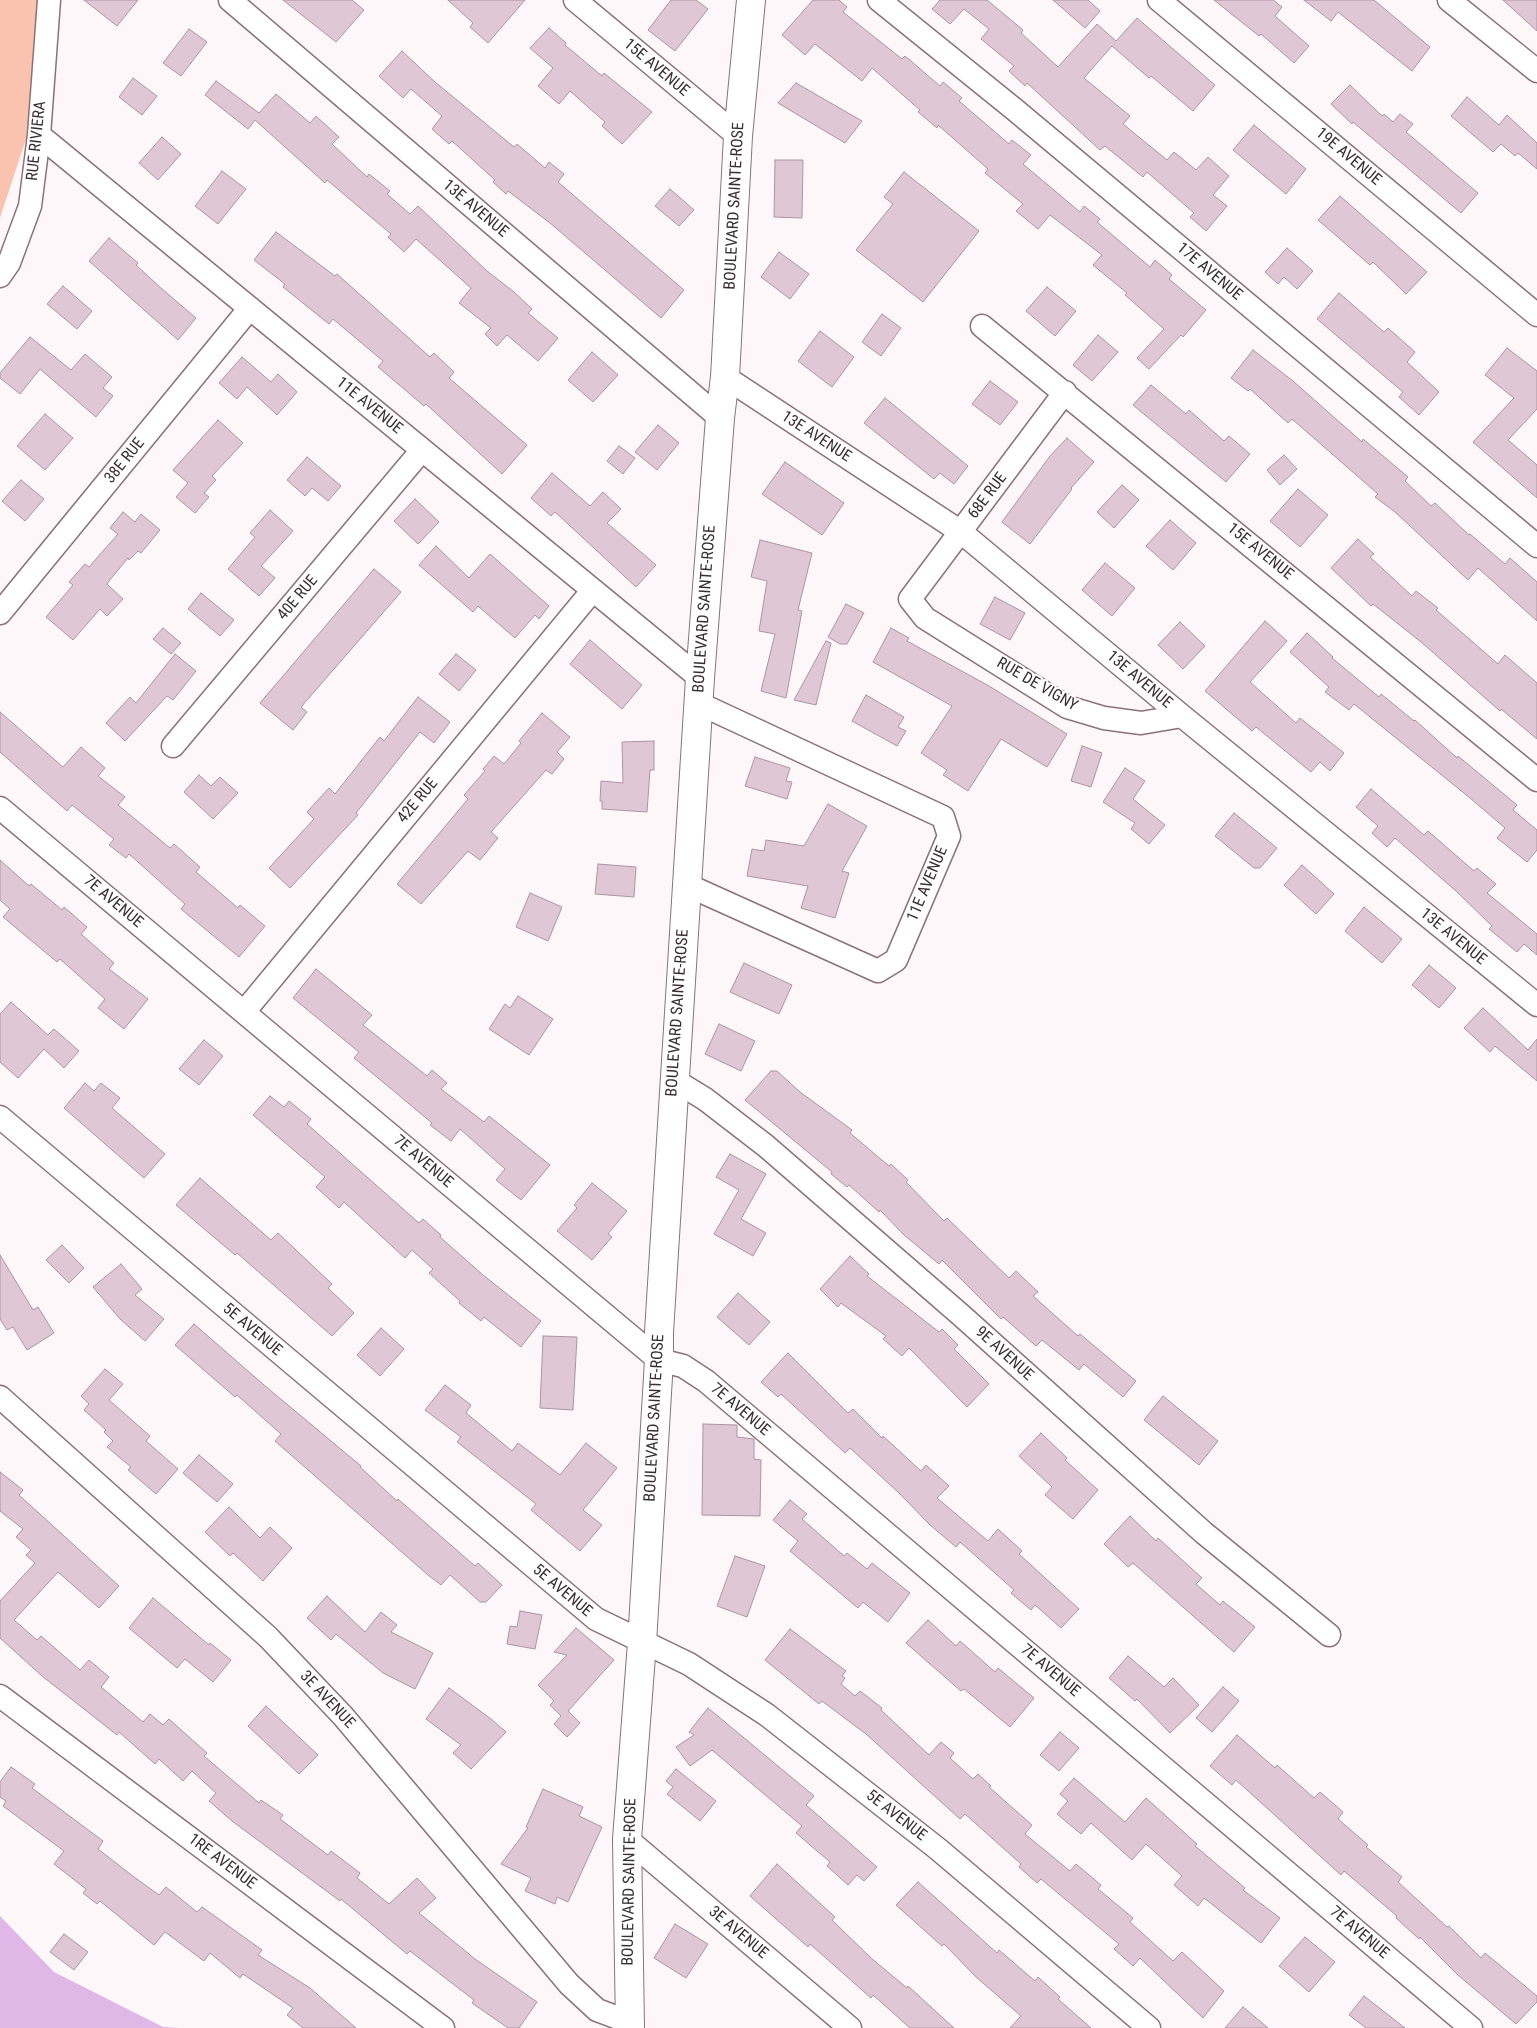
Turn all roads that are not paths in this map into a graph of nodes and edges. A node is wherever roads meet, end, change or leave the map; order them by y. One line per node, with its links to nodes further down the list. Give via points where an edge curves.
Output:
1 (49, 0): 9 (street, RUE RIVIERA)
2 (230, 0): 17 (street, 13E AVENUE)
3 (575, 0): 10 (street, 15E AVENUE)
4 (751, 0): 10 (street, BOULEVARD SAINTE-ROSE)
5 (879, 0): 20 (street, 17E AVENUE)
6 (1159, 0): 13 (street, 19E AVENUE)
7 (1450, 0): 8 (street)
8 (1537, 71)
9 (39, 134): 11 (street, RUE RIVIERA, via 30,206 9,263); 12 (street, 11E AVENUE)
10 (738, 136): 15 (street, BOULEVARD SAINTE-ROSE)
11 (0, 276)
12 (250, 308): 18 (street, 11E AVENUE); 23 (street, 38E RUE)
13 (1537, 315)
14 (982, 326): 16 (street, 15E AVENUE)
15 (725, 378): 17 (street, BOULEVARD SAINTE-ROSE); 19 (street, 13E AVENUE)
16 (1065, 392): 19 (street, 68E RUE); 27 (street, 15E AVENUE)
17 (720, 418): 24 (street, BOULEVARD SAINTE-ROSE)
18 (422, 450): 21 (street, 11E AVENUE); 26 (street, 40E RUE)
19 (961, 532): 22 (street, 68E RUE); 25 (street, 13E AVENUE)
20 (1537, 546)
21 (592, 590): 24 (street, 11E AVENUE); 31 (street, 42E RUE)
22 (910, 599): 25 (street, RUE DE VIGNY, via 925,618 1067,706 1104,718 1141,723)
23 (0, 613)
24 (699, 690): 29 (street, BOULEVARD SAINTE-ROSE); 29 (street, 11E AVENUE, via 943,818 949,836 896,960 878,971)
25 (1182, 716): 30 (street, 13E AVENUE)
26 (173, 746)
27 (1537, 780)
28 (0, 808): 31 (street, 7E AVENUE)
29 (687, 885): 32 (street, BOULEVARD SAINTE-ROSE)
30 (1537, 1005)
31 (244, 1012): 34 (street, 7E AVENUE)
32 (674, 1080): 34 (street, BOULEVARD SAINTE-ROSE); 36 (street, 9E AVENUE, via 706,1099 766,1146 1204,1532)
33 (0, 1117): 37 (street, 5E AVENUE, via 596,1619)
34 (659, 1360): 37 (street, BOULEVARD SAINTE-ROSE); 44 (street, 7E AVENUE, via 683,1366 706,1381)
35 (0, 1397): 40 (street, 3E AVENUE, via 268,1637 343,1716 569,1984 596,2010)
36 (1329, 1635)
37 (642, 1643): 39 (street, BOULEVARD SAINTE-ROSE); 43 (street, 5E AVENUE, via 689,1664 767,1715 938,1849)
38 (0, 1696): 41 (street, 1RE AVENUE)
39 (627, 1839): 40 (street, BOULEVARD SAINTE-ROSE); 42 (street, 3E AVENUE)
40 (629, 2025)
41 (443, 2028)
42 (850, 2028)
43 (1149, 2028)
44 (1471, 2028)

